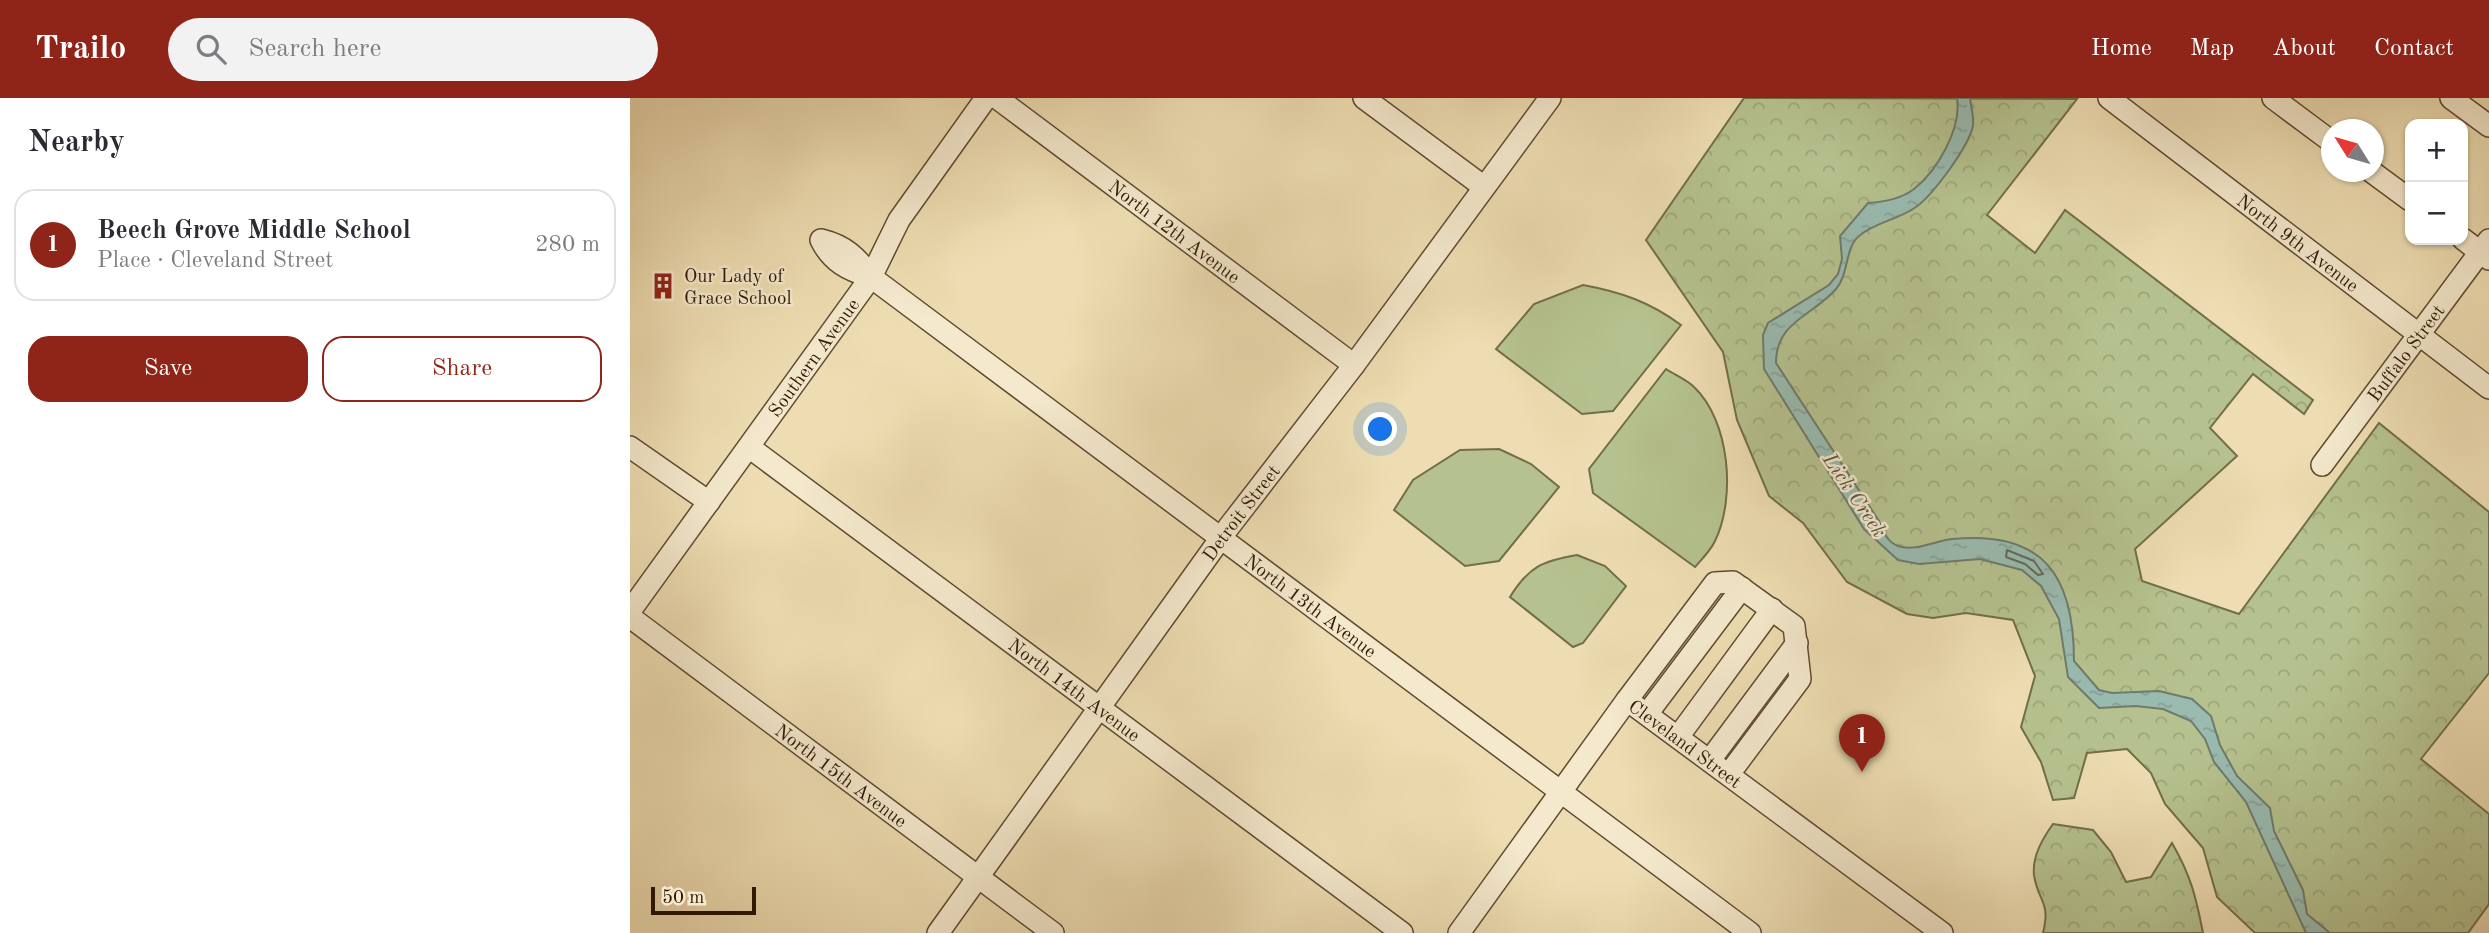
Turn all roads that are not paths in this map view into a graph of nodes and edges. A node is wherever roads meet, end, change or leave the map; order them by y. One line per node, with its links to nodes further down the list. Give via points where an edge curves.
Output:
1 (986, 98): 15 (street, Southern Avenue, via 900,220)
2 (998, 98): 17 (street, North 12th Avenue)
3 (1364, 98): 11 (street)
4 (1550, 98): 11 (street, Detroit Street)
5 (2109, 98): 16 (street, North 9th Avenue)
6 (2273, 98): 9 (street)
7 (2451, 98): 8 (street)
8 (2489, 126)
9 (2321, 134)
10 (2384, 181): 12 (street)
11 (1484, 187): 17 (street, Detroit Street)
12 (2405, 196)
13 (2468, 242): 14 (street)
14 (2486, 251): 16 (street, Buffalo Street)
15 (871, 277): 20 (street, Southern Avenue); 23 (street, North 13th Avenue)
16 (2420, 336): 18 (street, North 9th Avenue); 21 (street, Buffalo Street)
17 (1354, 365): 23 (street, Detroit Street)
18 (2489, 388)
19 (630, 447): 22 (street)
20 (749, 447): 22 (street, Southern Avenue); 30 (street, North 14th Avenue)
21 (2322, 465)
22 (709, 502): 26 (street, Southern Avenue)
23 (1220, 538): 30 (street, Detroit Street); 35 (street, North 13th Avenue)
24 (1742, 588): 25 (street); 29 (street, via 1733,582 1716,583); 31 (street)
25 (1772, 609): 28 (street, via 1794,626); 32 (street)
26 (630, 611)
27 (630, 617): 36 (street, North 15th Avenue)
28 (1797, 643): 33 (street); 34 (street, via 1800,678)
29 (1627, 700): 31 (street, Cleveland Street); 35 (street, Cleveland Street)
30 (1099, 708): 36 (street, Detroit Street); 39 (street, North 14th Avenue)
31 (1647, 714): 32 (street, Cleveland Street)
32 (1678, 737): 33 (street, Cleveland Street)
33 (1710, 760): 34 (street, Cleveland Street)
34 (1729, 774): 42 (street, Cleveland Street)
35 (1561, 792): 40 (street, Cleveland Street); 41 (street, North 13th Avenue)
36 (978, 877): 37 (street, Detroit Street); 38 (street, North 15th Avenue)
37 (938, 933)
38 (1053, 933)
39 (1402, 933)
40 (1459, 933)
41 (1750, 933)
42 (1942, 933)

